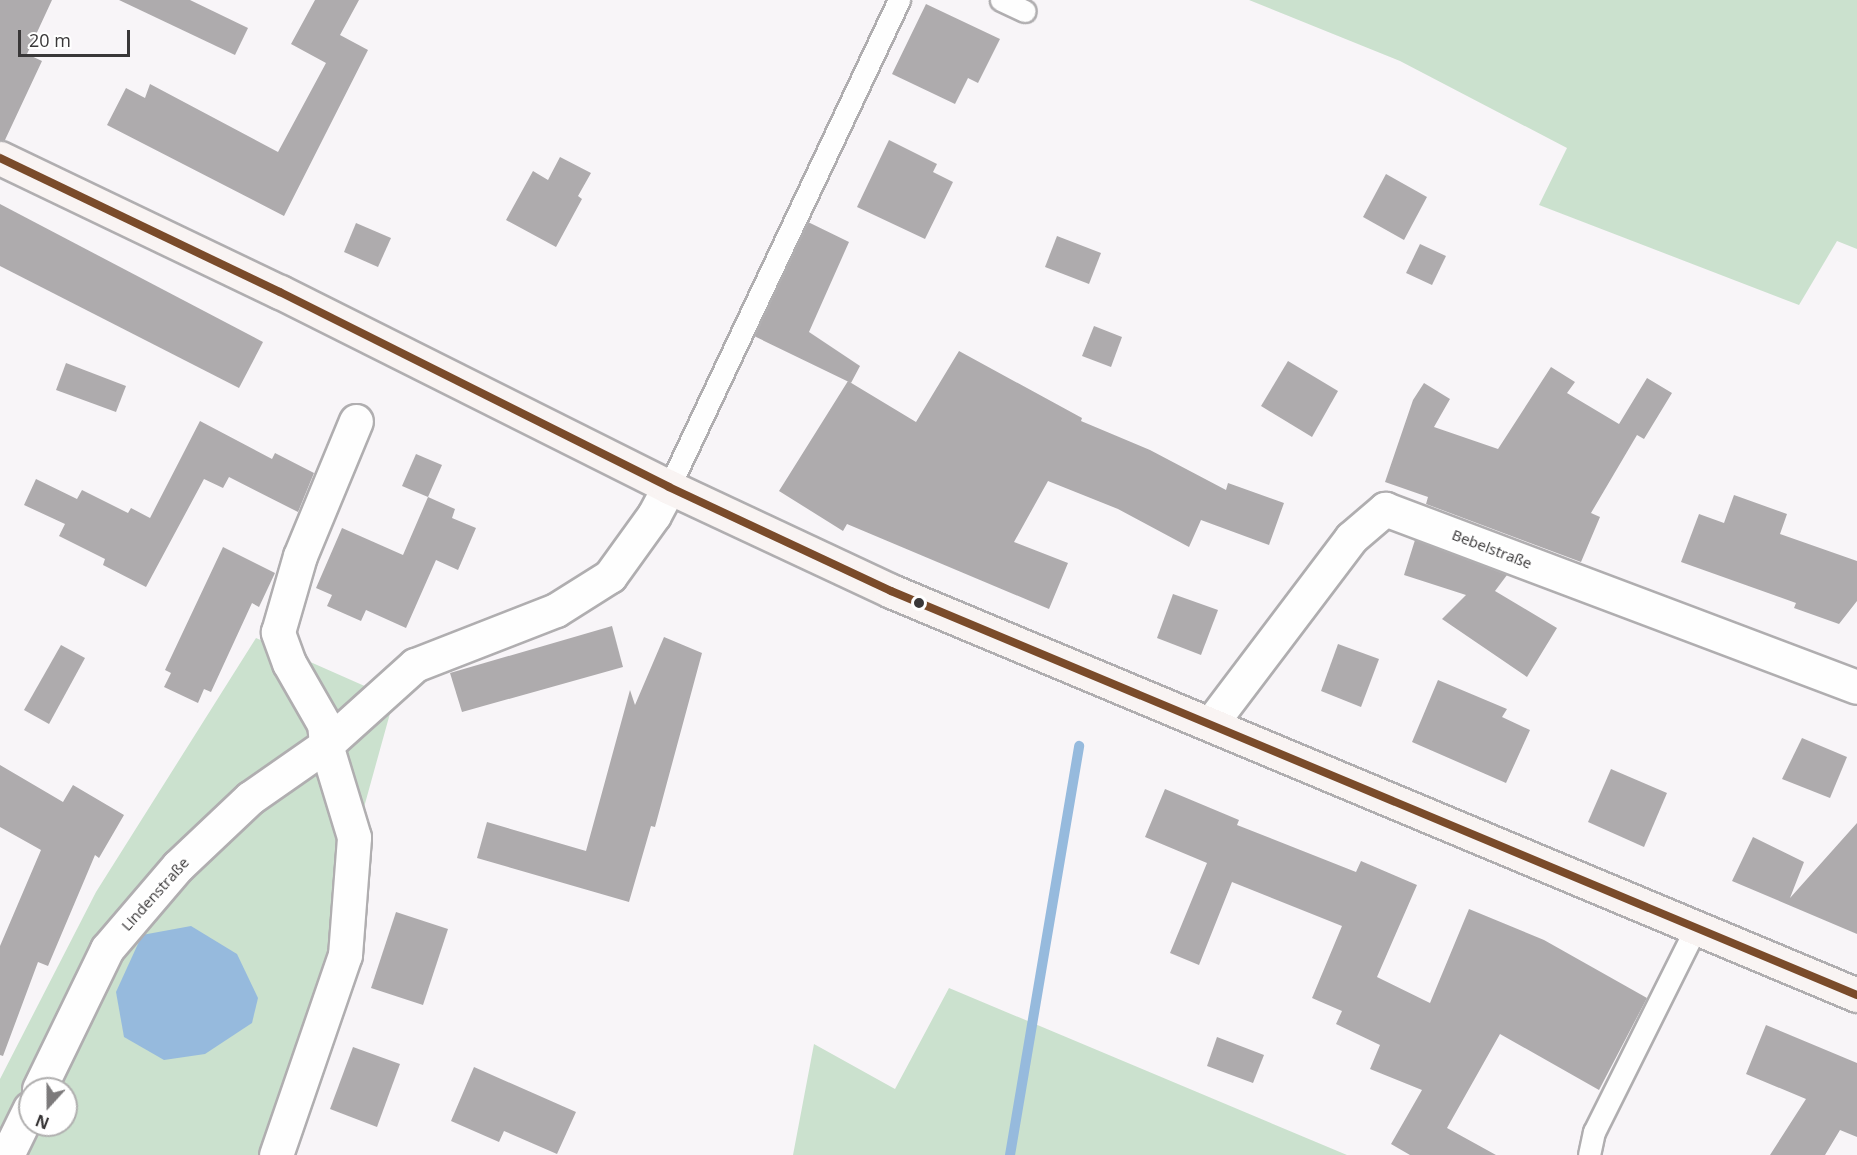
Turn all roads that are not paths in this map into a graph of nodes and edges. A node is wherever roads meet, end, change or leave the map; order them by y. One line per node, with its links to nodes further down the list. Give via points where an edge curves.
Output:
1 (899, 0): 6 (lane)
2 (1001, 0): 3 (lane)
3 (1025, 11)
4 (0, 158): 6 (main road)
5 (356, 421): 9 (street, via 300,556 278,632 289,663 324,724)
6 (669, 487): 8 (main road, via 891,591); 9 (street, Lindenstraße, via 610,576 556,610 415,665)
7 (1857, 687): 8 (street, Bebelstraße, via 1385,509 1351,538)
8 (1212, 722): 10 (main road)
9 (326, 745): 12 (street, Lindenstraße, via 250,798 178,866 107,949); 15 (street, via 354,837 345,954)
10 (1696, 927): 11 (main road); 16 (lane, via 1594,1132)
11 (1857, 995)
12 (45, 1077)
13 (18, 1134): 14 (street)
14 (8, 1155)
15 (276, 1155)
16 (1589, 1155)

